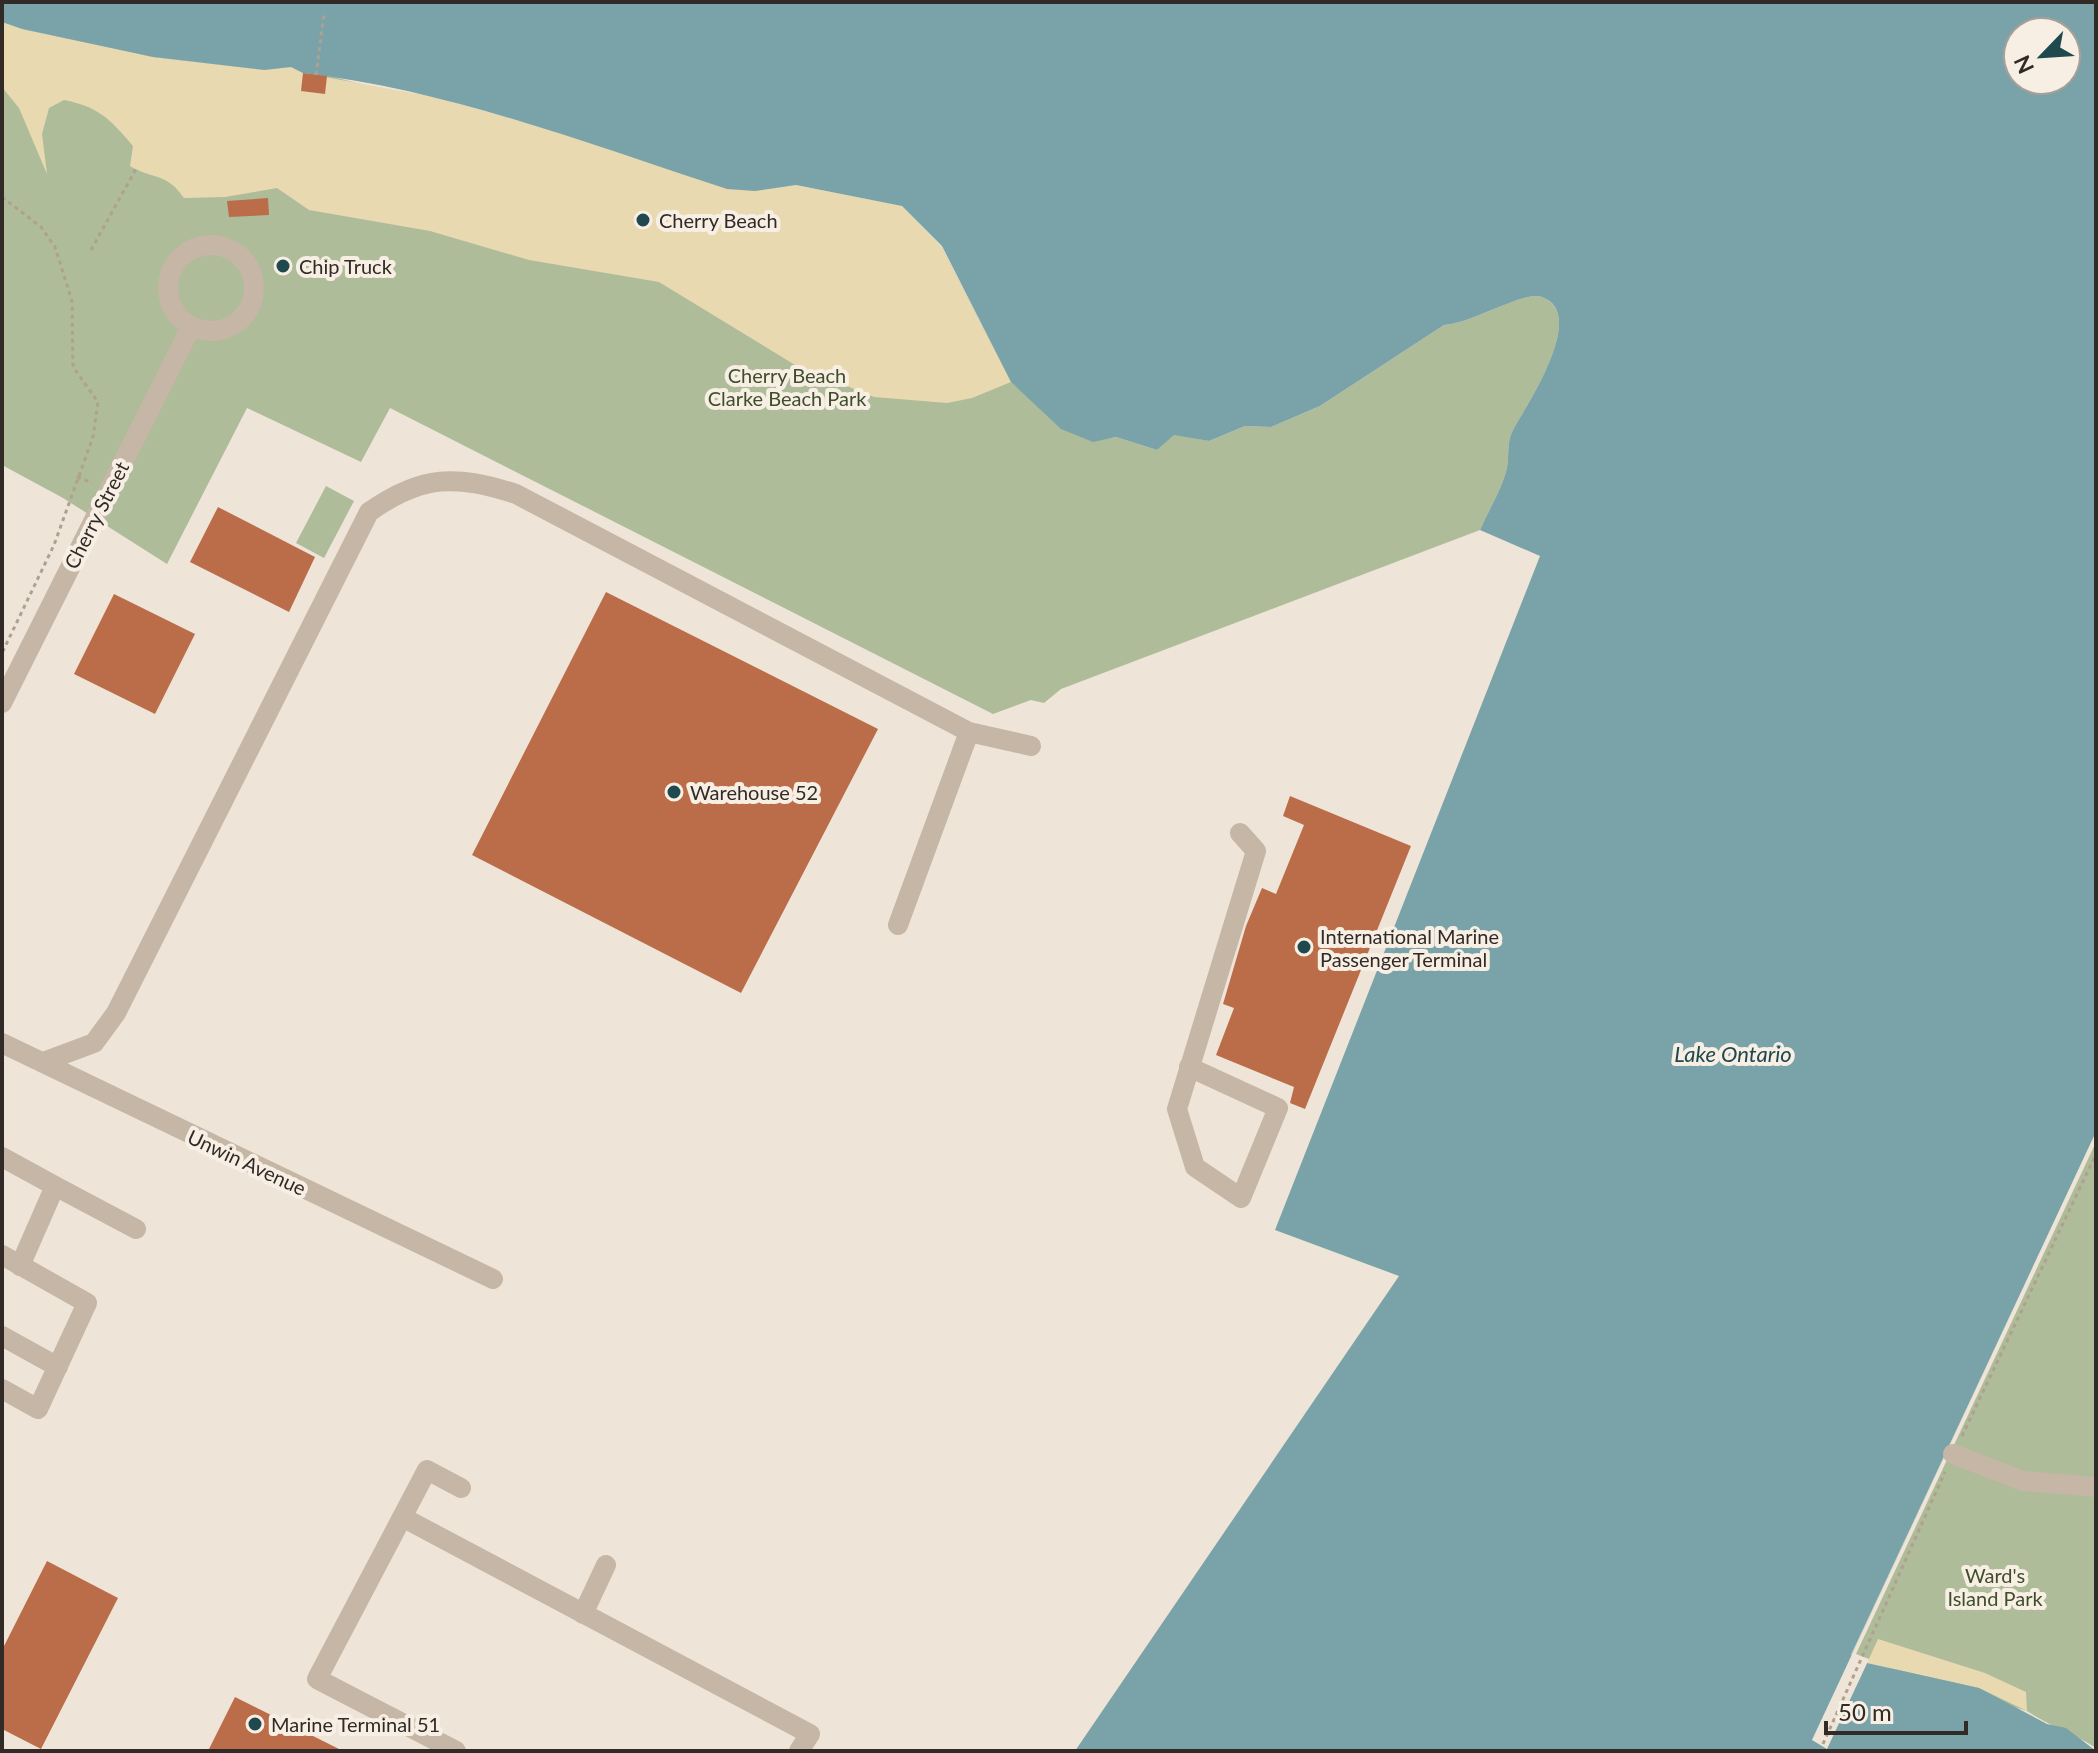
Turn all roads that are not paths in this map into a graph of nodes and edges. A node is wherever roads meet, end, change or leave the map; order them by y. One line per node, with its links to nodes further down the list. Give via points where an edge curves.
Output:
1 (191, 327): 1 (street, via 224,330 249,309 252,273 227,247 202,245 173,266 167,292 171,306); 2 (street, Cherry Street)
2 (2, 703)
3 (969, 732): 4 (street); 6 (street); 8 (street, via 516,494 473,480 431,480 369,512 116,1013 94,1043)
4 (1031, 746)
5 (1240, 833): 9 (street, via 1256,851)
6 (898, 925)
7 (2, 1043): 8 (street, Unwin Avenue)
8 (43, 1062): 14 (street, Unwin Avenue)
9 (1189, 1067): 9 (street, via 1177,1109 1195,1167 1241,1198 1278,1108)
10 (2, 1157): 11 (street)
11 (55, 1186): 12 (street); 13 (street)
12 (136, 1229)
13 (11, 1261): 16 (street, via 87,1303)
14 (493, 1279)
15 (2, 1336): 16 (street)
16 (58, 1367): 17 (street, via 38,1409)
17 (2, 1389)
18 (1953, 1454): 19 (street, via 2023,1481)
19 (2096, 1487)
20 (461, 1488): 21 (street, via 427,1470)
21 (402, 1517): 23 (street); 24 (street, via 317,1679)
22 (606, 1565): 23 (street)
23 (583, 1614): 25 (street, via 810,1734)
24 (456, 1751)
25 (799, 1751)

